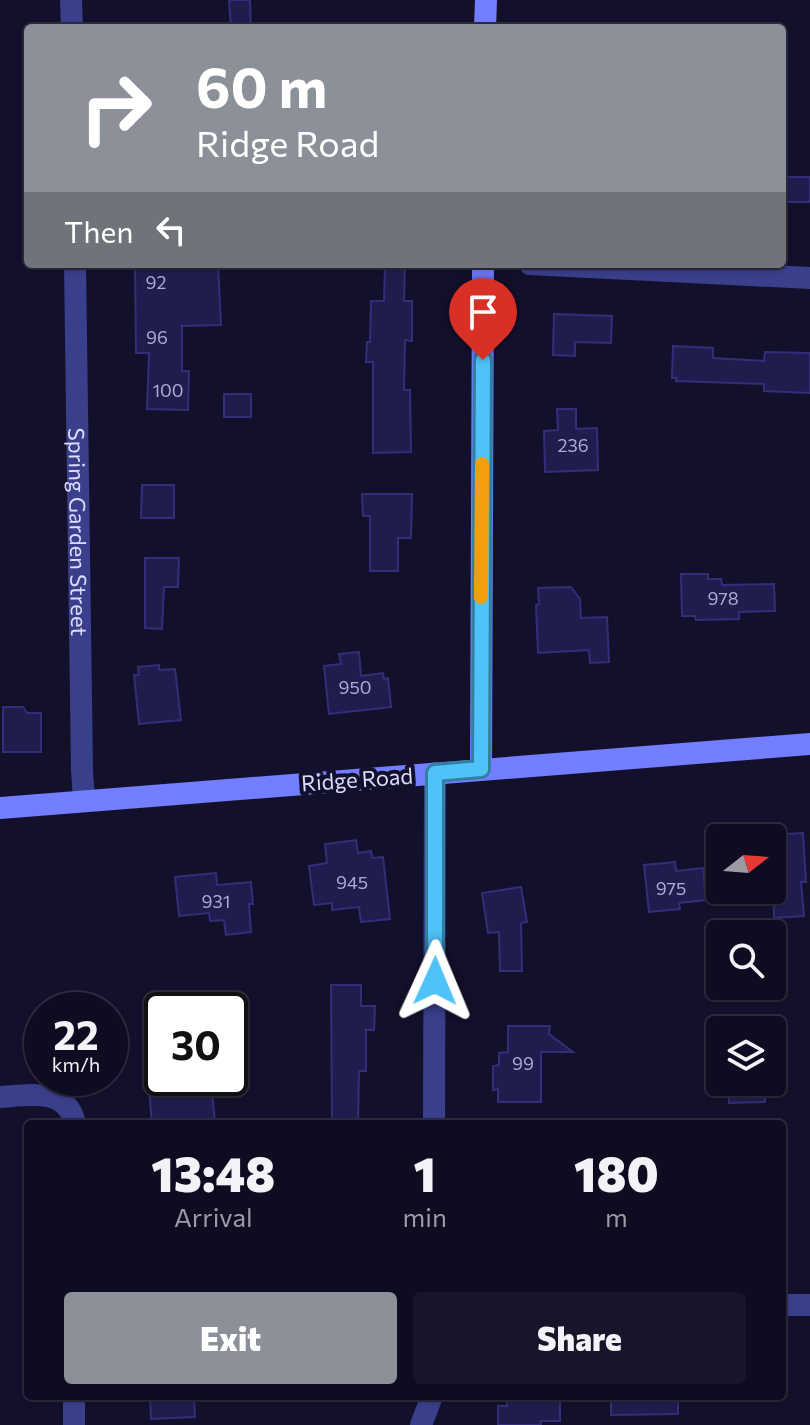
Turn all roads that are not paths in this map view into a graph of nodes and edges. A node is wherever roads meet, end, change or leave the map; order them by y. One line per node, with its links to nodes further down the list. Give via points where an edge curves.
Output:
1 (71, 0): 3 (street)
2 (486, 0): 4 (main road)
3 (72, 24)
4 (485, 24)
5 (75, 268): 12 (street, Spring Garden Street)
6 (483, 268): 10 (main road)
7 (610, 268): 8 (street)
8 (810, 278)
9 (810, 744): 10 (main road, Ridge Road)
10 (481, 769): 11 (main road, Ridge Road)
11 (435, 773): 12 (main road, Ridge Road); 16 (street)
12 (84, 800): 13 (main road, Ridge Road)
13 (0, 808)
14 (0, 1097): 15 (street, via 56,1097 68,1105)
15 (74, 1120)
16 (434, 1120)
17 (786, 1305): 18 (street)
18 (810, 1305)
19 (74, 1400): 21 (street)
20 (430, 1400): 22 (street)
21 (74, 1425)
22 (421, 1425)

